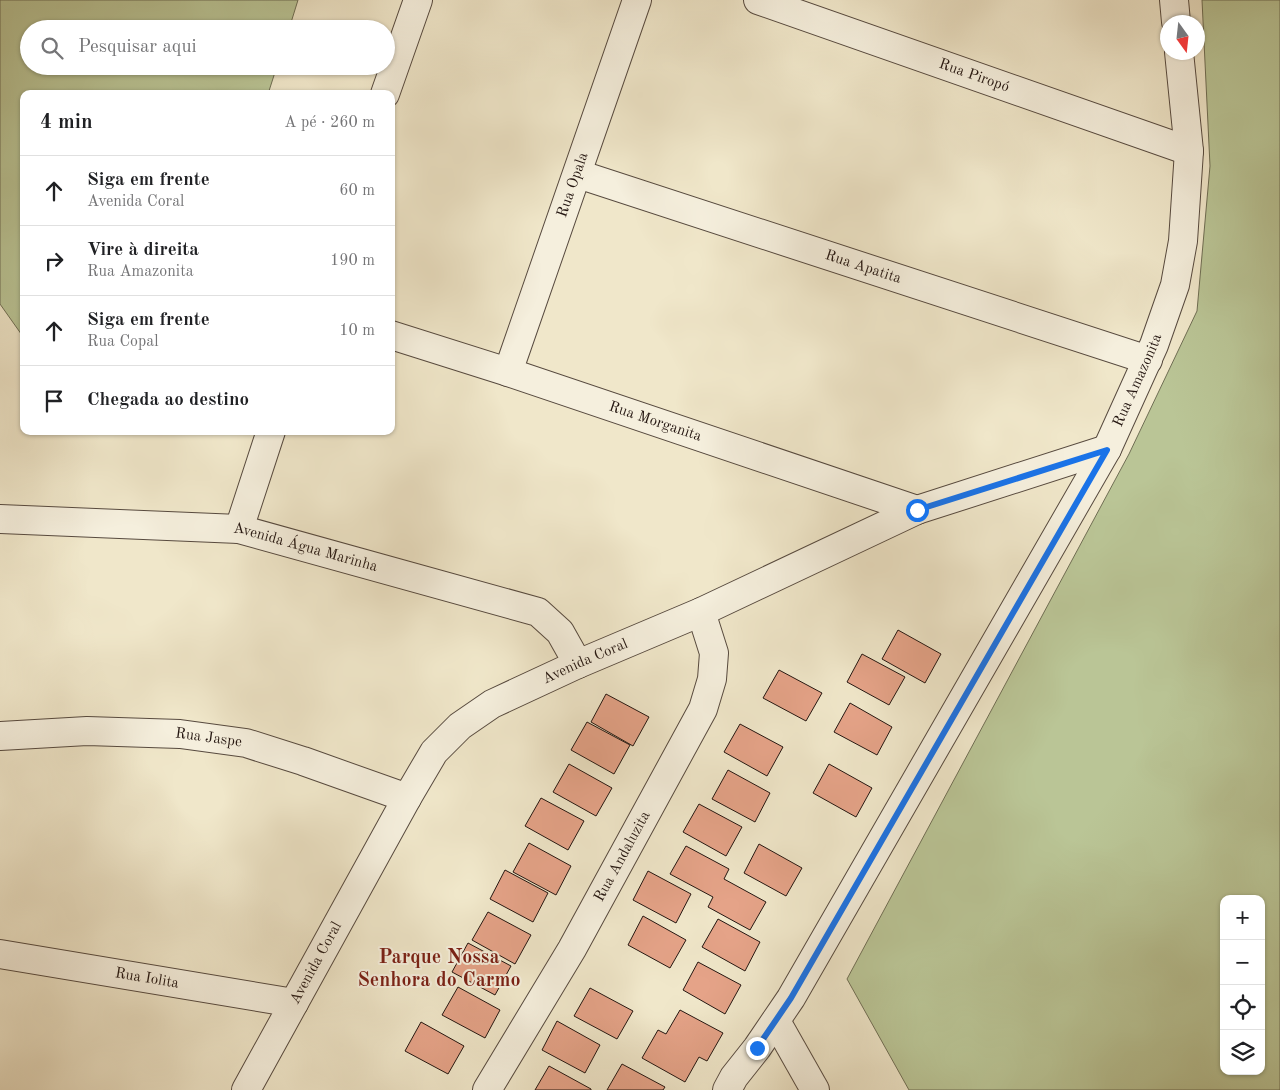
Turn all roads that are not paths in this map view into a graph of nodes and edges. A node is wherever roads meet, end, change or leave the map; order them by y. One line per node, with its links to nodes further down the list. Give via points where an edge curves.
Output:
1 (418, 0): 7 (street)
2 (637, 0): 11 (street, Rua Opala)
3 (758, 0): 10 (street, Rua Piropó)
4 (1174, 0): 5 (street)
5 (1175, 15)
6 (1180, 60): 10 (street, Rua Amazonita)
7 (395, 66)
8 (392, 75): 9 (street)
9 (386, 90)
10 (1189, 151): 13 (street, Rua Amazonita, via 1175,284)
11 (578, 174): 13 (street, Rua Apatita); 14 (street, Rua Opala)
12 (395, 336): 14 (street, Rua Morganita)
13 (1148, 360): 16 (street, Rua Amazonita)
14 (508, 372): 17 (street, Rua Morganita)
15 (270, 435): 19 (street)
16 (1107, 450): 17 (street, Avenida Coral); 26 (street, Rua Amazonita)
17 (917, 510): 20 (street, Avenida Coral)
18 (0, 519): 19 (street, Avenida Água Marinha)
19 (240, 529): 21 (street, Avenida Água Marinha, via 538,612 560,632)
20 (701, 612): 21 (street, Avenida Coral); 28 (street, Rua Andaluzita, via 714,653 712,679 703,709 572,949)
21 (578, 664): 23 (street, Avenida Coral, via 492,704 460,726 434,752)
22 (0, 736): 23 (street, Rua Jaspe, via 96,731 180,734 246,743)
23 (407, 798): 25 (street, Avenida Coral)
24 (0, 954): 25 (street, Rua Iolita)
25 (294, 1004): 27 (street, Avenida Coral)
26 (776, 1021): 29 (street, Rua Amazonita); 30 (street)
27 (246, 1090)
28 (487, 1090)
29 (727, 1090)
30 (815, 1090)

